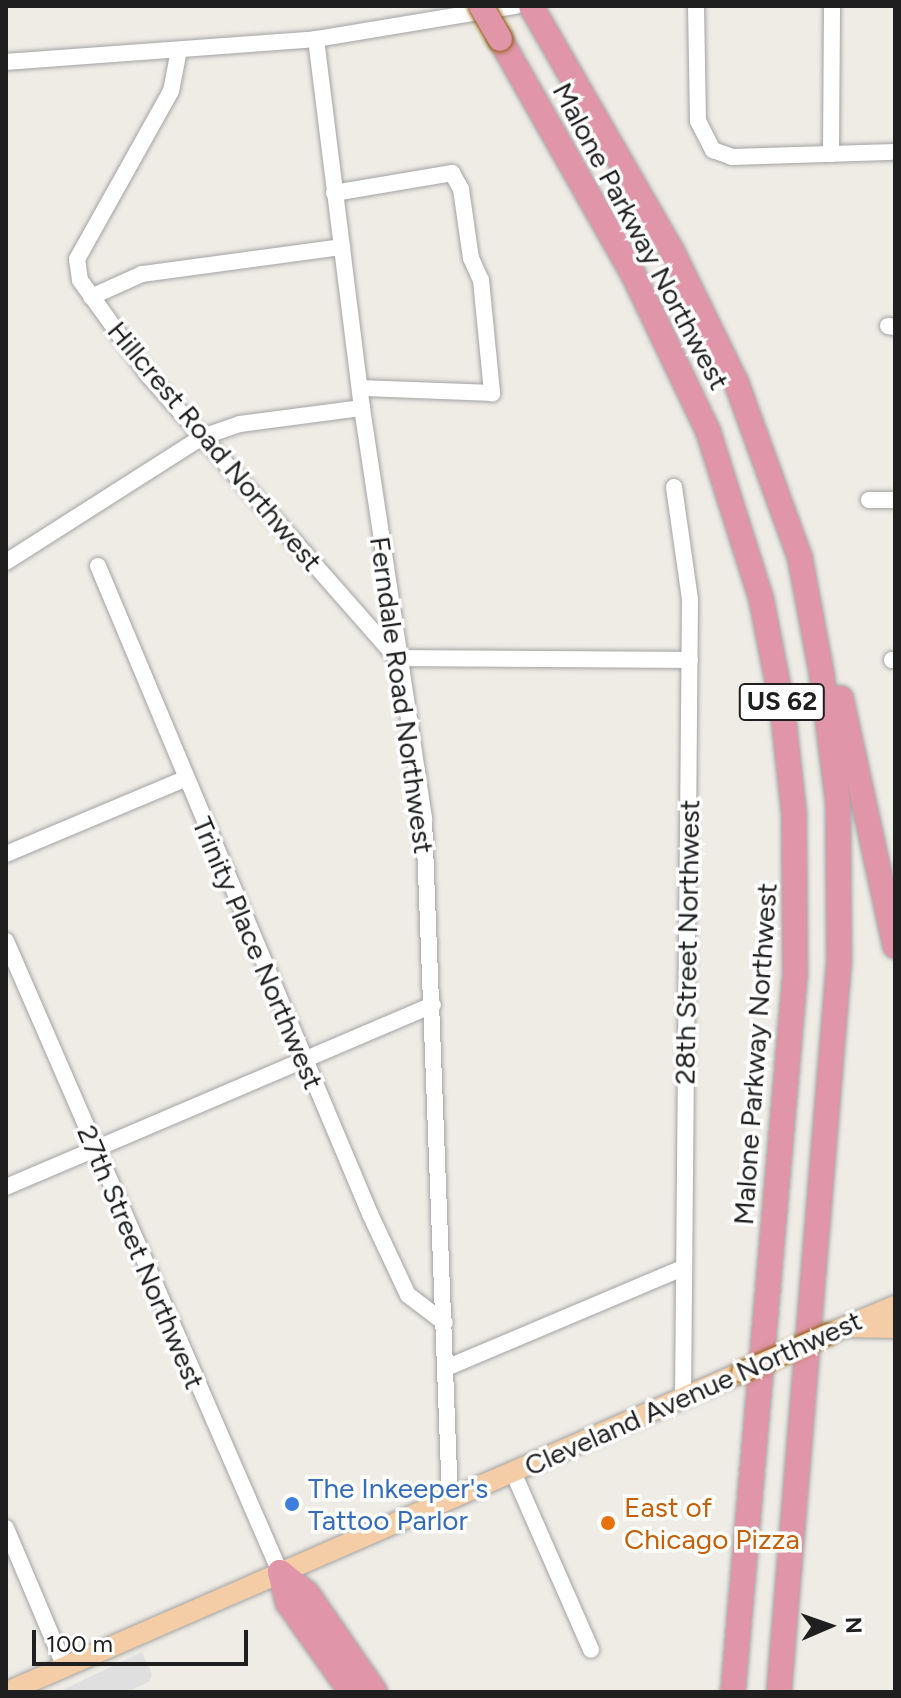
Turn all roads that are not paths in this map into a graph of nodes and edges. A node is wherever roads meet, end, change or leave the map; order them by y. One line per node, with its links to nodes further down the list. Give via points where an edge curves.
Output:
1 (481, 6): 46 (highway, Malone Parkway Northwest / US 62, bridge, via 634,276 708,431 757,585 782,705 794,813 795,975)
2 (515, 6): 8 (street)
3 (531, 6): 7 (highway)
4 (548, 6): 7 (highway)
5 (696, 6): 12 (street, via 697,96 705,142 732,157)
6 (832, 6): 12 (street)
7 (558, 38): 22 (highway, Malone Parkway Northwest / US 62, via 705,314 769,464)
8 (316, 39): 9 (street); 13 (street, Ferndale Road Northwest)
9 (179, 50): 10 (street); 15 (street, Hillcrest Road Northwest, via 171,91 77,259 77,273)
10 (6, 62)
11 (895, 152): 12 (street)
12 (831, 154)
13 (334, 193): 14 (street, Ferndale Road Northwest); 16 (street, via 452,173 461,189 471,258 481,280 492,393)
14 (342, 247): 15 (street, via 142,274); 16 (street, Ferndale Road Northwest)
15 (91, 297): 18 (street, Hillcrest Road Northwest)
16 (360, 388): 17 (street, Ferndale Road Northwest)
17 (362, 408): 18 (street, via 240,424); 25 (street, Ferndale Road Northwest)
18 (202, 437): 23 (street); 25 (street, Hillcrest Road Northwest)
19 (674, 487): 26 (street, 28th Street Northwest, via 690,599)
20 (869, 500): 21 (street)
21 (895, 500)
22 (800, 558): 30 (highway, via 835,672); 54 (highway, Malone Parkway Northwest / US 62, via 838,803 839,962)
23 (6, 562)
24 (98, 566): 27 (street, Trinity Place Northwest)
25 (397, 658): 26 (street); 31 (street, Ferndale Road Northwest, via 424,819)
26 (690, 660): 35 (street, 28th Street Northwest)
27 (184, 779): 28 (street); 32 (street, Trinity Place Northwest)
28 (6, 854)
29 (6, 941): 33 (street, 27th Street Northwest)
30 (895, 946)
31 (433, 1005): 32 (street); 37 (street, Ferndale Road Northwest)
32 (303, 1058): 33 (street); 37 (street, Trinity Place Northwest, via 408,1295)
33 (94, 1148): 34 (street); 45 (street, 27th Street Northwest)
34 (6, 1187)
35 (683, 1268): 40 (street); 41 (street, 28th Street Northwest)
36 (895, 1306): 39 (main road, Cleveland Avenue Northwest)
37 (445, 1323): 40 (street, Ferndale Road Northwest)
38 (895, 1328): 39 (main road)
39 (836, 1331): 41 (main road, Cleveland Avenue Northwest, bridge)
40 (446, 1368): 43 (street, Ferndale Road Northwest)
41 (683, 1398): 42 (main road, Cleveland Avenue Northwest)
42 (513, 1472): 43 (main road, Cleveland Avenue Northwest); 47 (street)
43 (450, 1498): 45 (main road, Cleveland Avenue Northwest)
44 (6, 1528): 48 (street)
45 (280, 1572): 48 (main road, Cleveland Avenue Northwest); 50 (highway, via 288,1603); 51 (highway, via 307,1593)
46 (739, 1633): 52 (highway); 53 (highway, Malone Parkway Northwest / US 62)
47 (591, 1650)
48 (64, 1665): 49 (main road, Cleveland Avenue Northwest)
49 (7, 1692)
50 (351, 1692)
51 (375, 1692)
52 (724, 1692)
53 (733, 1692)
54 (779, 1692)

